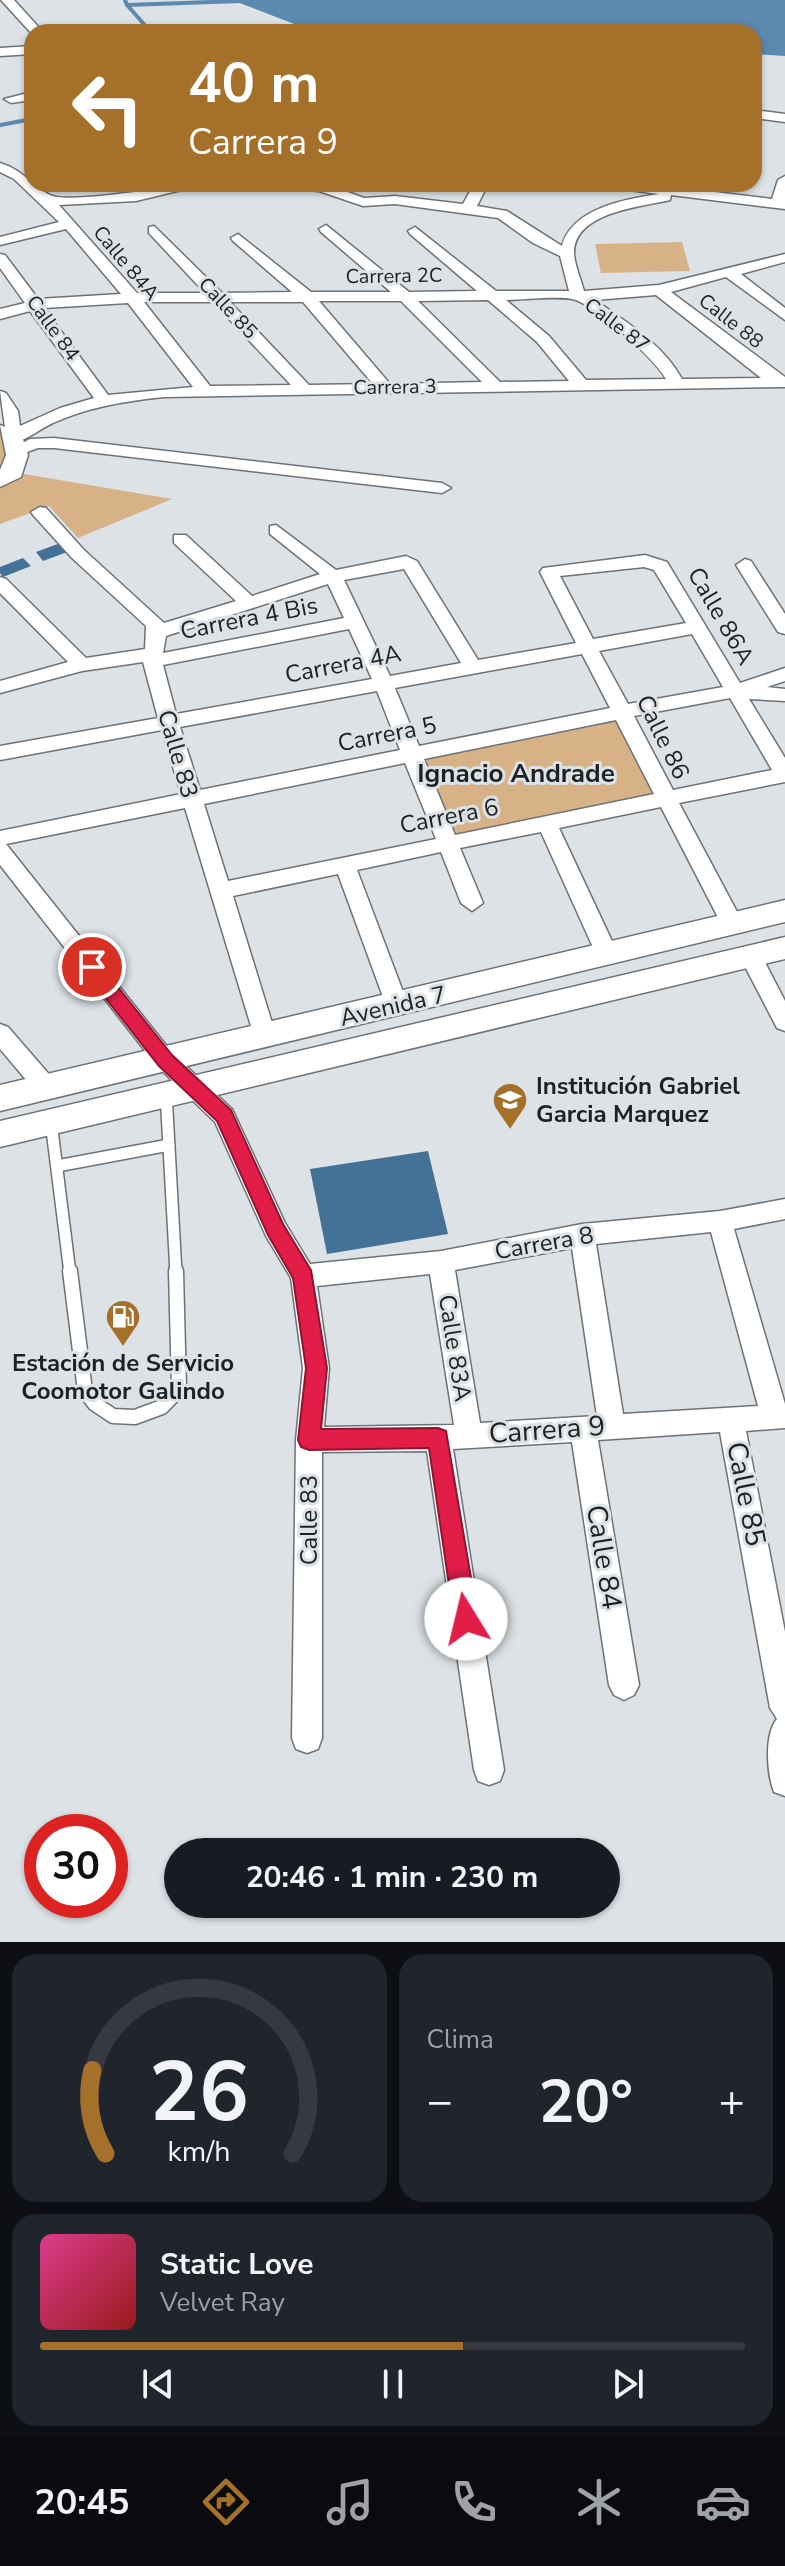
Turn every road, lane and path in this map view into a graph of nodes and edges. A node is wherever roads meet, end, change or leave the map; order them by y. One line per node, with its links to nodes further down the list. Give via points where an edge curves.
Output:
1 (7, 0): 2 (street)
2 (26, 17): 3 (street); 4 (street)
3 (0, 22)
4 (31, 24)
5 (24, 50): 6 (street)
6 (0, 52)
7 (24, 97): 8 (street)
8 (11, 99)
9 (762, 115): 10 (street)
10 (785, 118)
11 (6, 168): 13 (street, Calle 84A)
12 (785, 180): 23 (street)
13 (24, 182)
14 (36, 192): 22 (street, Calle 84A)
15 (160, 192): 22 (street)
16 (337, 192): 21 (street, via 363,202)
17 (399, 192): 21 (street)
18 (477, 192): 24 (street)
19 (692, 192): 31 (street, via 603,213 578,228)
20 (713, 192): 23 (street)
21 (395, 200): 24 (street)
22 (47, 201): 25 (street, Calle 84A)
23 (781, 205)
24 (468, 209): 31 (street, via 502,214)
25 (67, 224): 30 (street); 39 (street, Calle 84A)
26 (326, 229): 38 (street)
27 (154, 230): 40 (street, Calle 85)
28 (415, 231): 37 (street)
29 (238, 238): 41 (street)
30 (0, 241)
31 (567, 254): 36 (street, Calle 87)
32 (0, 258): 42 (street, Calle 84)
33 (785, 258): 34 (street, Carrera 2C)
34 (730, 273): 35 (street, Carrera 2C); 44 (street)
35 (659, 290): 36 (street, Carrera 2C); 45 (street, Calle 88)
36 (577, 294): 37 (street, Carrera 2C); 48 (street, Calle 87, via 642,341 665,363)
37 (491, 295): 38 (street, Carrera 2C); 46 (street, via 543,339)
38 (406, 297): 41 (street, Carrera 2C); 47 (street)
39 (132, 298): 40 (street, Carrera 2C); 42 (street, Carrera 2C); 51 (street, Calle 84A)
40 (218, 298): 41 (street, Carrera 2C); 49 (street, Calle 85)
41 (308, 298): 50 (street)
42 (37, 304): 43 (street, Carrera 2C); 53 (street, Calle 84)
43 (0, 314)
44 (785, 315)
45 (781, 382): 48 (street, Carrera 3)
46 (580, 383): 47 (street, Carrera 3); 48 (street, Carrera 3)
47 (493, 384): 50 (street, Carrera 3)
48 (678, 386)
49 (302, 387): 50 (street, Carrera 3); 51 (street, Carrera 3)
50 (385, 388)
51 (204, 390): 53 (street, Carrera 3)
52 (0, 396): 54 (street, via 10,411)
53 (103, 400): 54 (street, Carrera 3)
54 (10, 440): 55 (main road, via 13,472); 56 (street)
55 (0, 480)
56 (442, 488)
57 (40, 512): 68 (street, via 155,624)
58 (276, 530): 62 (street)
59 (180, 539): 64 (street)
60 (745, 565): 67 (street)
61 (661, 566): 66 (street, Calle 86A); 69 (street, Calle 86, via 645,561 549,572)
62 (333, 576): 64 (street); 65 (street); 72 (street, via 400,561 411,565)
63 (0, 583): 71 (street)
64 (250, 604): 68 (street)
65 (355, 622): 70 (street, Carrera 4 Bis); 74 (street)
66 (696, 627): 69 (street, Carrera 4A); 76 (street, Calle 86A)
67 (785, 628)
68 (157, 632): 70 (street, Calle 83)
69 (589, 646): 72 (street, Carrera 4A); 78 (street, Calle 86)
70 (152, 658): 71 (street); 79 (street, Calle 83)
71 (82, 665): 75 (street)
72 (473, 667): 74 (street, Carrera 4A)
73 (785, 674): 76 (street)
74 (383, 682): 79 (street, Carrera 4A); 81 (street)
75 (0, 687)
76 (735, 691): 77 (street, Carrera 5); 78 (street, Carrera 5); 82 (street, Calle 86A)
77 (785, 695)
78 (621, 712): 81 (street, Carrera 5); 84 (street, Calle 86)
79 (169, 724): 80 (street, Carrera 4A); 83 (street, Calle 83)
80 (0, 753)
81 (412, 756): 83 (street, Carrera 5); 87 (street)
82 (785, 775): 84 (street, Carrera 6)
83 (190, 797): 86 (street, Carrera 5); 90 (street, Calle 83)
84 (665, 799): 85 (street, Carrera 6); 93 (street, Calle 86)
85 (547, 823): 87 (street, Carrera 6); 95 (street)
86 (0, 838)
87 (448, 843): 89 (street, Carrera 6); 91 (street)
88 (0, 850): 101 (street, Calle 83)
89 (344, 863): 90 (street, Carrera 6); 97 (street)
90 (219, 891): 100 (street, Calle 83)
91 (472, 903)
92 (785, 911): 93 (main road, Avenida 7)
93 (732, 923): 95 (main road, Avenida 7)
94 (785, 948): 96 (main road, Avenida 7)
95 (607, 954): 97 (main road, Avenida 7)
96 (751, 957): 98 (street); 103 (main road, Avenida 7)
97 (397, 1005): 100 (main road, Avenida 7)
98 (785, 1022)
99 (0, 1033): 102 (street)
100 (265, 1036): 101 (main road, Avenida 7)
101 (165, 1060): 102 (main road, Avenida 7); 103 (street, Calle 83)
102 (46, 1087): 104 (main road, Avenida 7)
103 (179, 1090): 105 (main road, Avenida 7); 107 (lane); 113 (street, Calle 83, via 224,1116 275,1229)
104 (0, 1098)
105 (51, 1121): 106 (main road, Avenida 7); 108 (lane)
106 (0, 1134)
107 (169, 1145): 108 (lane); 108 (lane, via 179,1390 167,1404 141,1415 119,1418 93,1405 85,1391)
108 (57, 1166)
109 (785, 1209): 110 (street, Carrera 8)
110 (720, 1221): 111 (street, Carrera 8); 114 (street, Calle 85)
111 (582, 1235): 112 (street, Carrera 8); 116 (street)
112 (441, 1262): 113 (street, Carrera 8); 118 (street, Calle 83A)
113 (303, 1276): 120 (street, Calle 83, via 316,1368)
114 (780, 1416): 115 (street, Carrera 9)
115 (731, 1421): 116 (street, Carrera 9); 122 (street, Calle 85)
116 (612, 1425): 117 (street, Carrera 9)
117 (583, 1428): 118 (street, Carrera 9); 121 (street, Calle 84)
118 (469, 1434): 119 (street, Carrera 9)
119 (438, 1438): 120 (street, Carrera 9); 125 (street)
120 (309, 1440): 124 (street, Calle 83)
121 (624, 1685)
122 (785, 1708)
123 (785, 1731): 126 (street)
124 (307, 1738)
125 (489, 1770)
126 (785, 1781)

